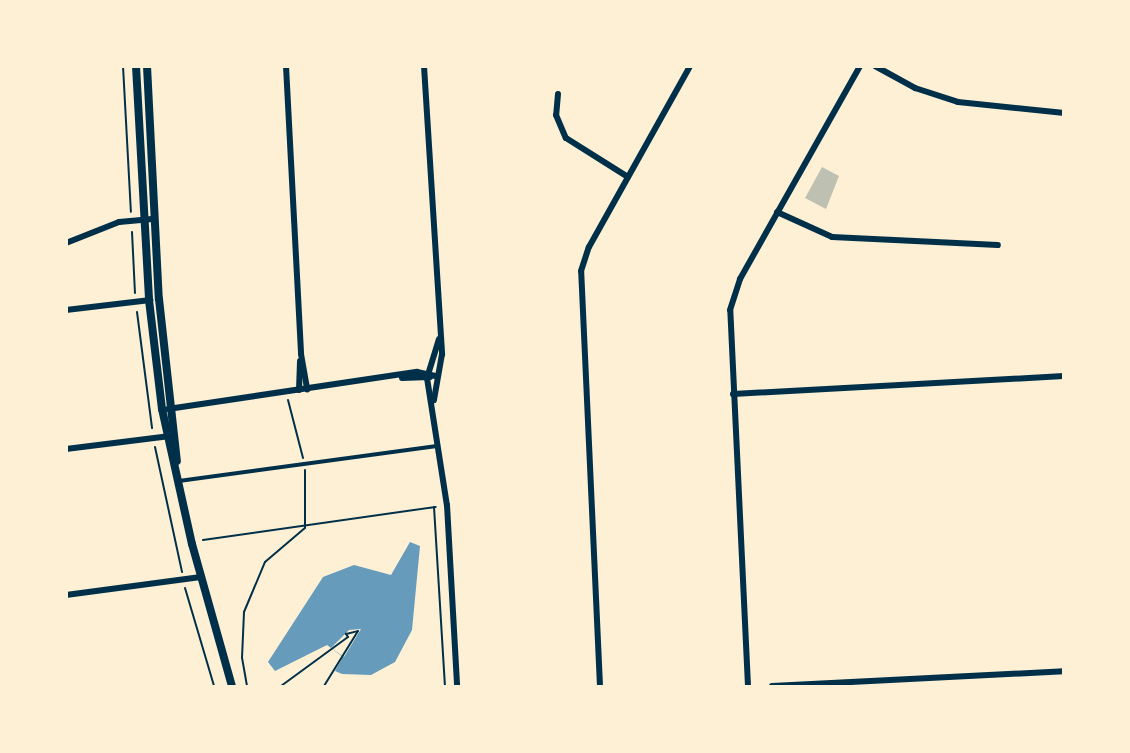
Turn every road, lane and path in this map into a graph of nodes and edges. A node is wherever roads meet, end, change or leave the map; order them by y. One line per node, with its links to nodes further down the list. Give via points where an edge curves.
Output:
1 (136, 66): 12 (street)
2 (147, 66): 13 (street)
3 (286, 66): 20 (street)
4 (424, 66): 19 (street)
5 (690, 66): 10 (street)
6 (860, 66): 11 (street)
7 (875, 66): 9 (street, via 915,88 958,102)
8 (558, 94): 10 (street, via 556,115 566,138)
9 (1063, 113)
10 (628, 177): 47 (street, via 589,247 580,282)
11 (778, 212): 15 (street, via 832,237); 26 (street, via 733,298 729,322)
12 (144, 219): 13 (street); 14 (street, via 120,222); 17 (street)
13 (155, 219): 16 (street)
14 (66, 243)
15 (998, 244)
16 (159, 299): 17 (street); 28 (street)
17 (149, 300): 18 (street); 28 (street)
18 (66, 310)
19 (439, 339): 21 (street); 22 (street, via 442,361)
20 (301, 354): 24 (street); 25 (street)
21 (427, 374): 22 (street); 24 (street); 27 (street)
22 (436, 376): 27 (street)
23 (1063, 376): 26 (street)
24 (307, 389): 25 (street)
25 (299, 390): 28 (street)
26 (733, 394): 48 (street)
27 (434, 405): 30 (street)
28 (167, 409): 29 (street)
29 (171, 436): 31 (street); 32 (street)
30 (439, 446): 32 (lane); 33 (street)
31 (66, 449)
32 (179, 481): 36 (street)
33 (447, 505): 34 (path); 46 (street)
34 (434, 507): 35 (path); 45 (path)
35 (306, 524): 36 (path); 42 (path, via 265,562 250,593 242,638)
36 (192, 544): 37 (street)
37 (201, 577): 38 (street); 41 (street)
38 (66, 595)
39 (1063, 671): 40 (street)
40 (900, 683): 49 (street)
41 (231, 685)
42 (247, 687)
43 (281, 687): 44 (path, via 348,638 350,631 358,631)
44 (324, 687)
45 (445, 687)
46 (457, 687)
47 (600, 687)
48 (748, 687)
49 (772, 687)

